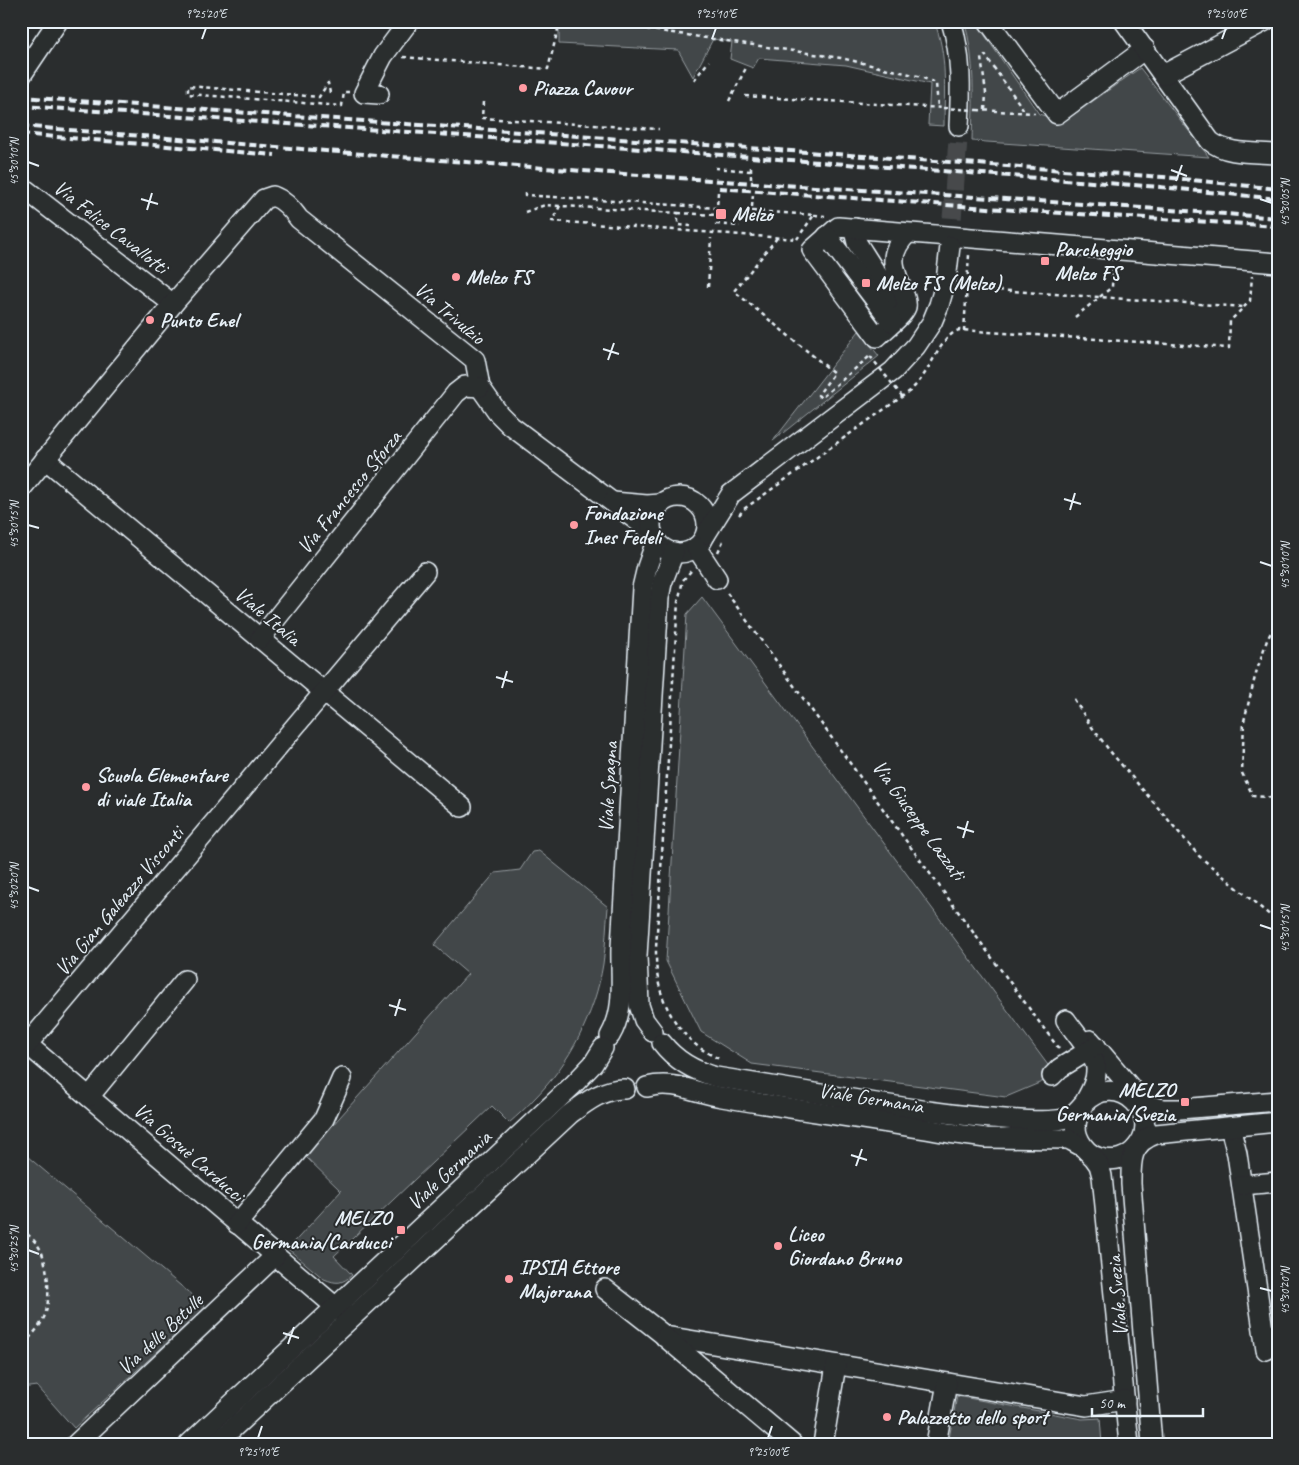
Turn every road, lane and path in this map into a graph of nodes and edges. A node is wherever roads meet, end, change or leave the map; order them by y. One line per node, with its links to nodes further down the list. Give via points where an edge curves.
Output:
1 (409, 21): 10 (street)
2 (560, 21): 10 (path, via 548,68)
3 (592, 21): 21 (path, via 841,58 918,76 936,83)
4 (952, 21): 25 (street, via 961,74)
5 (988, 21): 24 (street)
6 (1124, 21): 9 (street)
7 (1265, 21): 13 (street)
8 (55, 22): 14 (street)
9 (1145, 49): 13 (street); 24 (street)
10 (383, 56): 17 (street)
11 (709, 61): 15 (path)
12 (747, 66): 19 (path)
13 (1164, 75): 27 (street, via 1210,141 1227,150)
14 (21, 76)
15 (694, 80)
16 (330, 93): 17 (path, via 328,83 319,97 188,86 188,94 342,106 344,92)
17 (372, 94)
18 (745, 96): 21 (path)
19 (729, 101)
20 (483, 102): 26 (path, via 482,118)
21 (938, 108): 22 (path, bridge)
22 (985, 110): 23 (path); 23 (path, via 981,58 985,55)
23 (1026, 113): 24 (path)
24 (1057, 114)
25 (960, 126)
26 (659, 129)
27 (1278, 154)
28 (751, 166): 30 (path)
29 (715, 168): 30 (path)
30 (751, 171): 31 (path)
31 (751, 179)
32 (21, 186): 58 (street, Via Felice Cavallotti)
33 (525, 192): 36 (path, via 525,195)
34 (718, 192): 38 (path)
35 (753, 194): 49 (path, via 752,209 814,215)
36 (604, 200): 38 (path); 39 (path)
37 (560, 206): 39 (path); 40 (path, via 545,205); 48 (path, via 552,221)
38 (717, 208): 42 (path)
39 (604, 209): 41 (path)
40 (526, 212)
41 (678, 213): 42 (path); 43 (path, via 678,225)
42 (717, 215): 44 (path, via 716,224)
43 (691, 226)
44 (740, 226)
45 (854, 228): 46 (street); 59 (street, via 869,262 894,298); 59 (street, via 838,227 828,236 892,322)
46 (908, 232): 52 (street); 59 (street, via 900,241 893,259)
47 (711, 238): 55 (path)
48 (777, 238): 49 (path); 63 (path, bridge, via 734,291 834,372 818,395 821,398 870,356)
49 (797, 239): 50 (path)
50 (797, 243)
51 (950, 246): 66 (street, via 946,281 937,311 908,355 893,371)
52 (1114, 249): 53 (street); 57 (path, via 1112,287)
53 (1254, 261): 54 (street); 60 (path, via 1250,301)
54 (1278, 263)
55 (708, 287)
56 (967, 288): 57 (path)
57 (1099, 298): 60 (path); 61 (path)
58 (173, 304): 62 (street, Via Trivulzio, via 264,199 277,197 299,219 475,360); 64 (street)
59 (906, 304)
60 (1244, 307): 63 (path, via 1230,321 1229,348 957,330 946,339 920,381)
61 (1075, 317)
62 (480, 387): 68 (street, Via Trivulzio, via 512,426); 78 (street, Via Francesco Sforza, via 465,386 456,393)
63 (902, 396): 70 (path)
64 (45, 459): 65 (street); 78 (street, Viale Italia)
65 (21, 489)
66 (731, 494): 67 (street); 73 (street)
67 (687, 498): 69 (street, via 677,496); 73 (street, via 704,512 707,523)
68 (613, 502): 69 (street, Via Trivulzio); 71 (street, Via Trivulzio)
69 (660, 504): 71 (street, via 651,522)
70 (738, 516)
71 (654, 536): 74 (street, via 664,548); 86 (street, Viale Spagna, via 642,588 621,947 621,1005)
72 (724, 538): 73 (path, via 712,559)
73 (703, 548): 74 (street); 76 (street); 88 (path, via 684,578 679,595 656,956 658,980 671,1015)
74 (674, 552): 85 (street, Viale Spagna, via 659,598 637,952 639,1005 644,1020)
75 (425, 572): 79 (street, Via Gian Galeazzo Visconti)
76 (717, 579): 90 (path, Via Giuseppe Lazzati)
77 (1278, 619): 81 (path, via 1267,640 1244,721 1242,773 1253,796)
78 (260, 639): 79 (street, Viale Italia)
79 (324, 693): 82 (street, Viale Italia); 87 (street, Via Gian Galeazzo Visconti)
80 (1074, 699): 83 (path, via 1109,750 1199,856)
81 (1278, 798)
82 (462, 807)
83 (1278, 922)
84 (185, 980): 95 (street)
85 (657, 1037): 86 (street, via 642,1026 629,1026 620,1029); 93 (street, via 666,1053 664,1068 659,1078); 98 (street, Viale Germania, via 684,1063 709,1075 952,1114 1012,1120 1057,1120 1069,1117)
86 (606, 1042): 94 (street, via 601,1058 604,1072); 109 (street, Viale Germania, via 593,1064 573,1085)
87 (23, 1045): 95 (street, Via Giosuè Carducci)
88 (698, 1047)
89 (1092, 1049): 90 (street); 97 (street, via 1130,1086); 98 (street, via 1096,1074)
90 (1068, 1062): 91 (street)
91 (1052, 1076)
92 (342, 1078): 105 (street, via 324,1119)
93 (647, 1087): 94 (street); 102 (street, Viale Germania, via 672,1084 723,1097 970,1136 1068,1139)
94 (626, 1089): 110 (street, Viale Germania, via 617,1088 599,1095 570,1114)
95 (89, 1096): 105 (street, Via Giosuè Carducci)
96 (1278, 1101): 97 (street, via 1180,1110)
97 (1136, 1103): 98 (street, via 1130,1097 1109,1091 1095,1095); 101 (street, via 1145,1124)
98 (1083, 1104): 102 (street, via 1076,1127)
99 (1278, 1122): 100 (street)
100 (1230, 1127): 101 (street, via 1156,1134); 104 (street)
101 (1137, 1147): 102 (street, via 1127,1156 1112,1160); 124 (street, Viale Svezia, via 1131,1161 1131,1184)
102 (1086, 1150): 116 (street, Viale Svezia, via 1099,1165 1102,1176)
103 (1278, 1182): 104 (street)
104 (1242, 1185): 113 (street)
105 (237, 1224): 107 (street, Via Giosuè Carducci)
106 (21, 1229): 112 (path, via 41,1251 48,1297 45,1315)
107 (275, 1256): 109 (street, Via Giosuè Carducci); 117 (street, Via delle Betulle)
108 (605, 1289): 111 (street)
109 (335, 1306): 110 (street, Via Giosuè Carducci); 118 (street, Viale Germania)
110 (350, 1319): 119 (street, Viale Germania)
111 (665, 1336): 114 (street); 120 (street)
112 (21, 1346)
113 (1266, 1350)
114 (836, 1365): 115 (street); 121 (street)
115 (947, 1383): 116 (street, via 1086,1406); 122 (street)
116 (1116, 1401): 123 (street, Viale Svezia)
117 (76, 1444)
118 (189, 1444)
119 (216, 1444)
120 (792, 1444)
121 (823, 1444)
122 (936, 1444)
123 (1129, 1444)
124 (1152, 1444)

